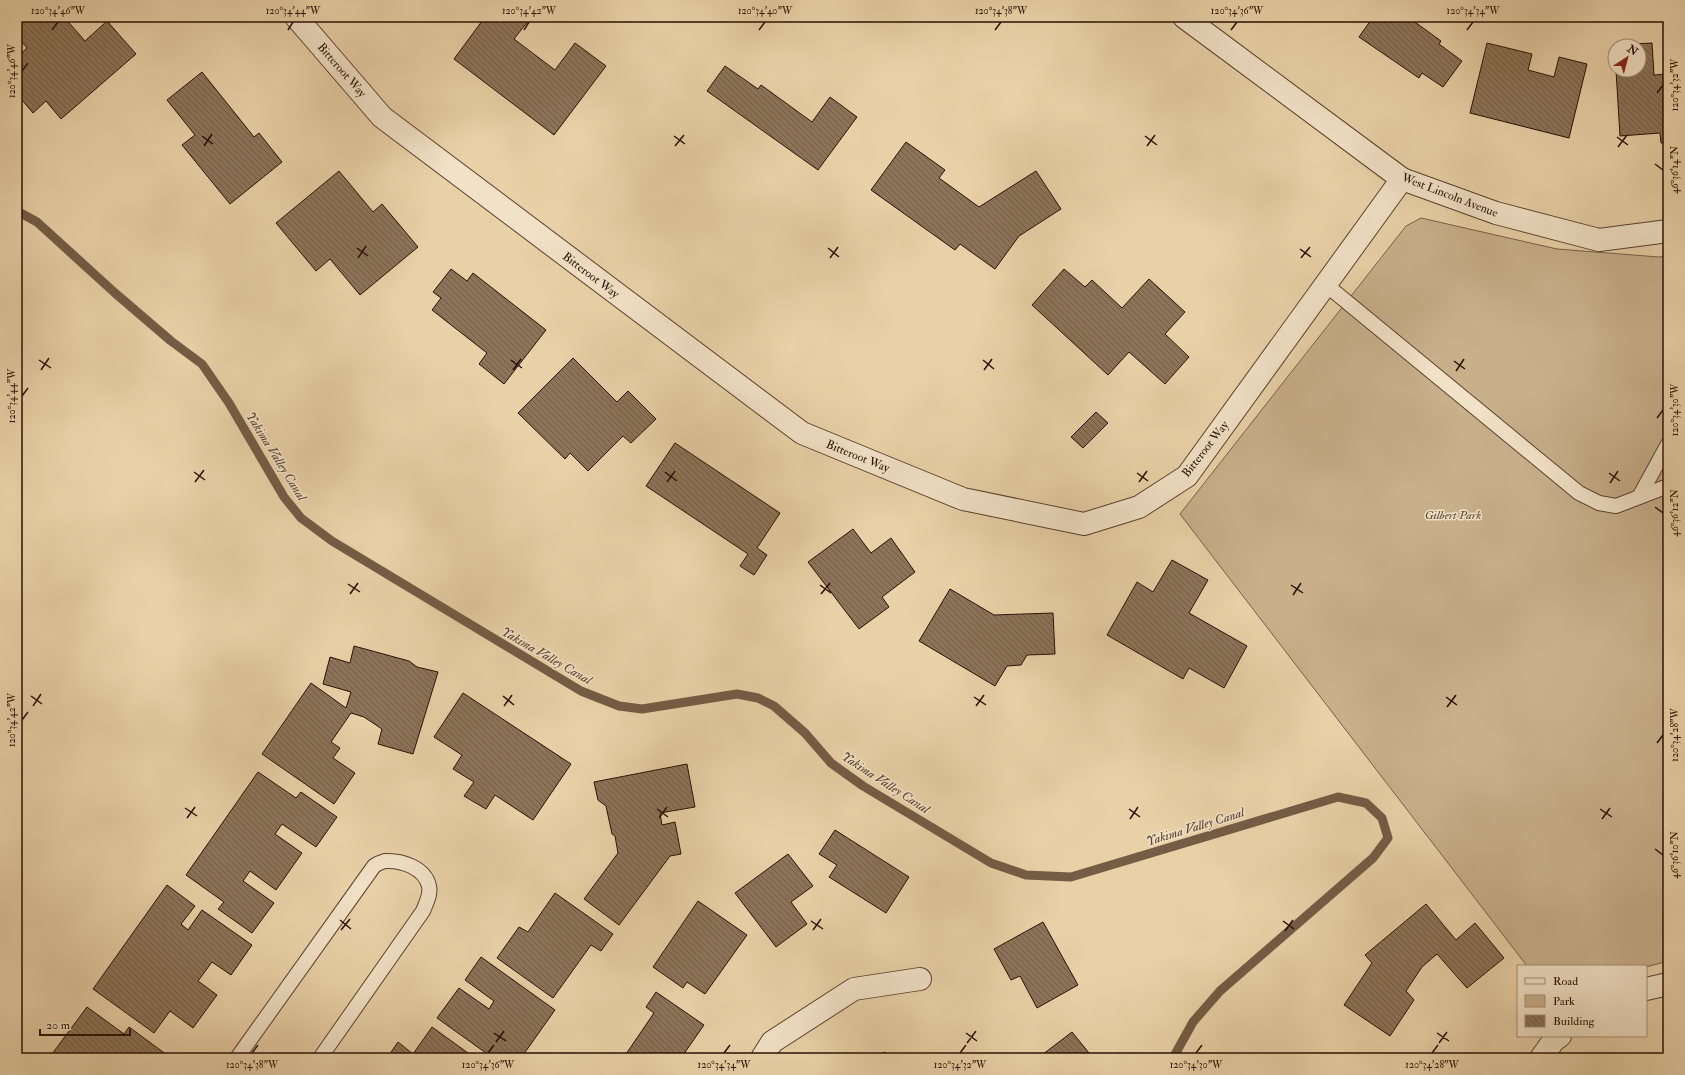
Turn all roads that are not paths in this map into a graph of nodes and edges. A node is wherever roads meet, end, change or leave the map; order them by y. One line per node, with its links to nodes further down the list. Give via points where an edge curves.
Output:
1 (296, 17): 5 (street, Bitteroot Way, via 382,117 802,434 963,499 1084,524 1139,507 1187,476)
2 (1184, 17): 3 (street, West Lincoln Avenue)
3 (1402, 179): 4 (street, West Lincoln Avenue, via 1496,213 1599,240); 5 (street, Bitteroot Way)
4 (1668, 231)
5 (1326, 284): 8 (lane, via 1580,493 1599,503 1616,506)
6 (1668, 444): 8 (lane)
7 (1668, 486): 8 (lane)
8 (1639, 497)
9 (920, 979): 13 (street, via 854,989 772,1042)
10 (1558, 1037): 14 (street)
11 (237, 1058): 12 (lane, via 374,866 384,861 414,867 424,876 429,886 429,898 423,911)
12 (320, 1058)
13 (762, 1058)
14 (1541, 1058)

